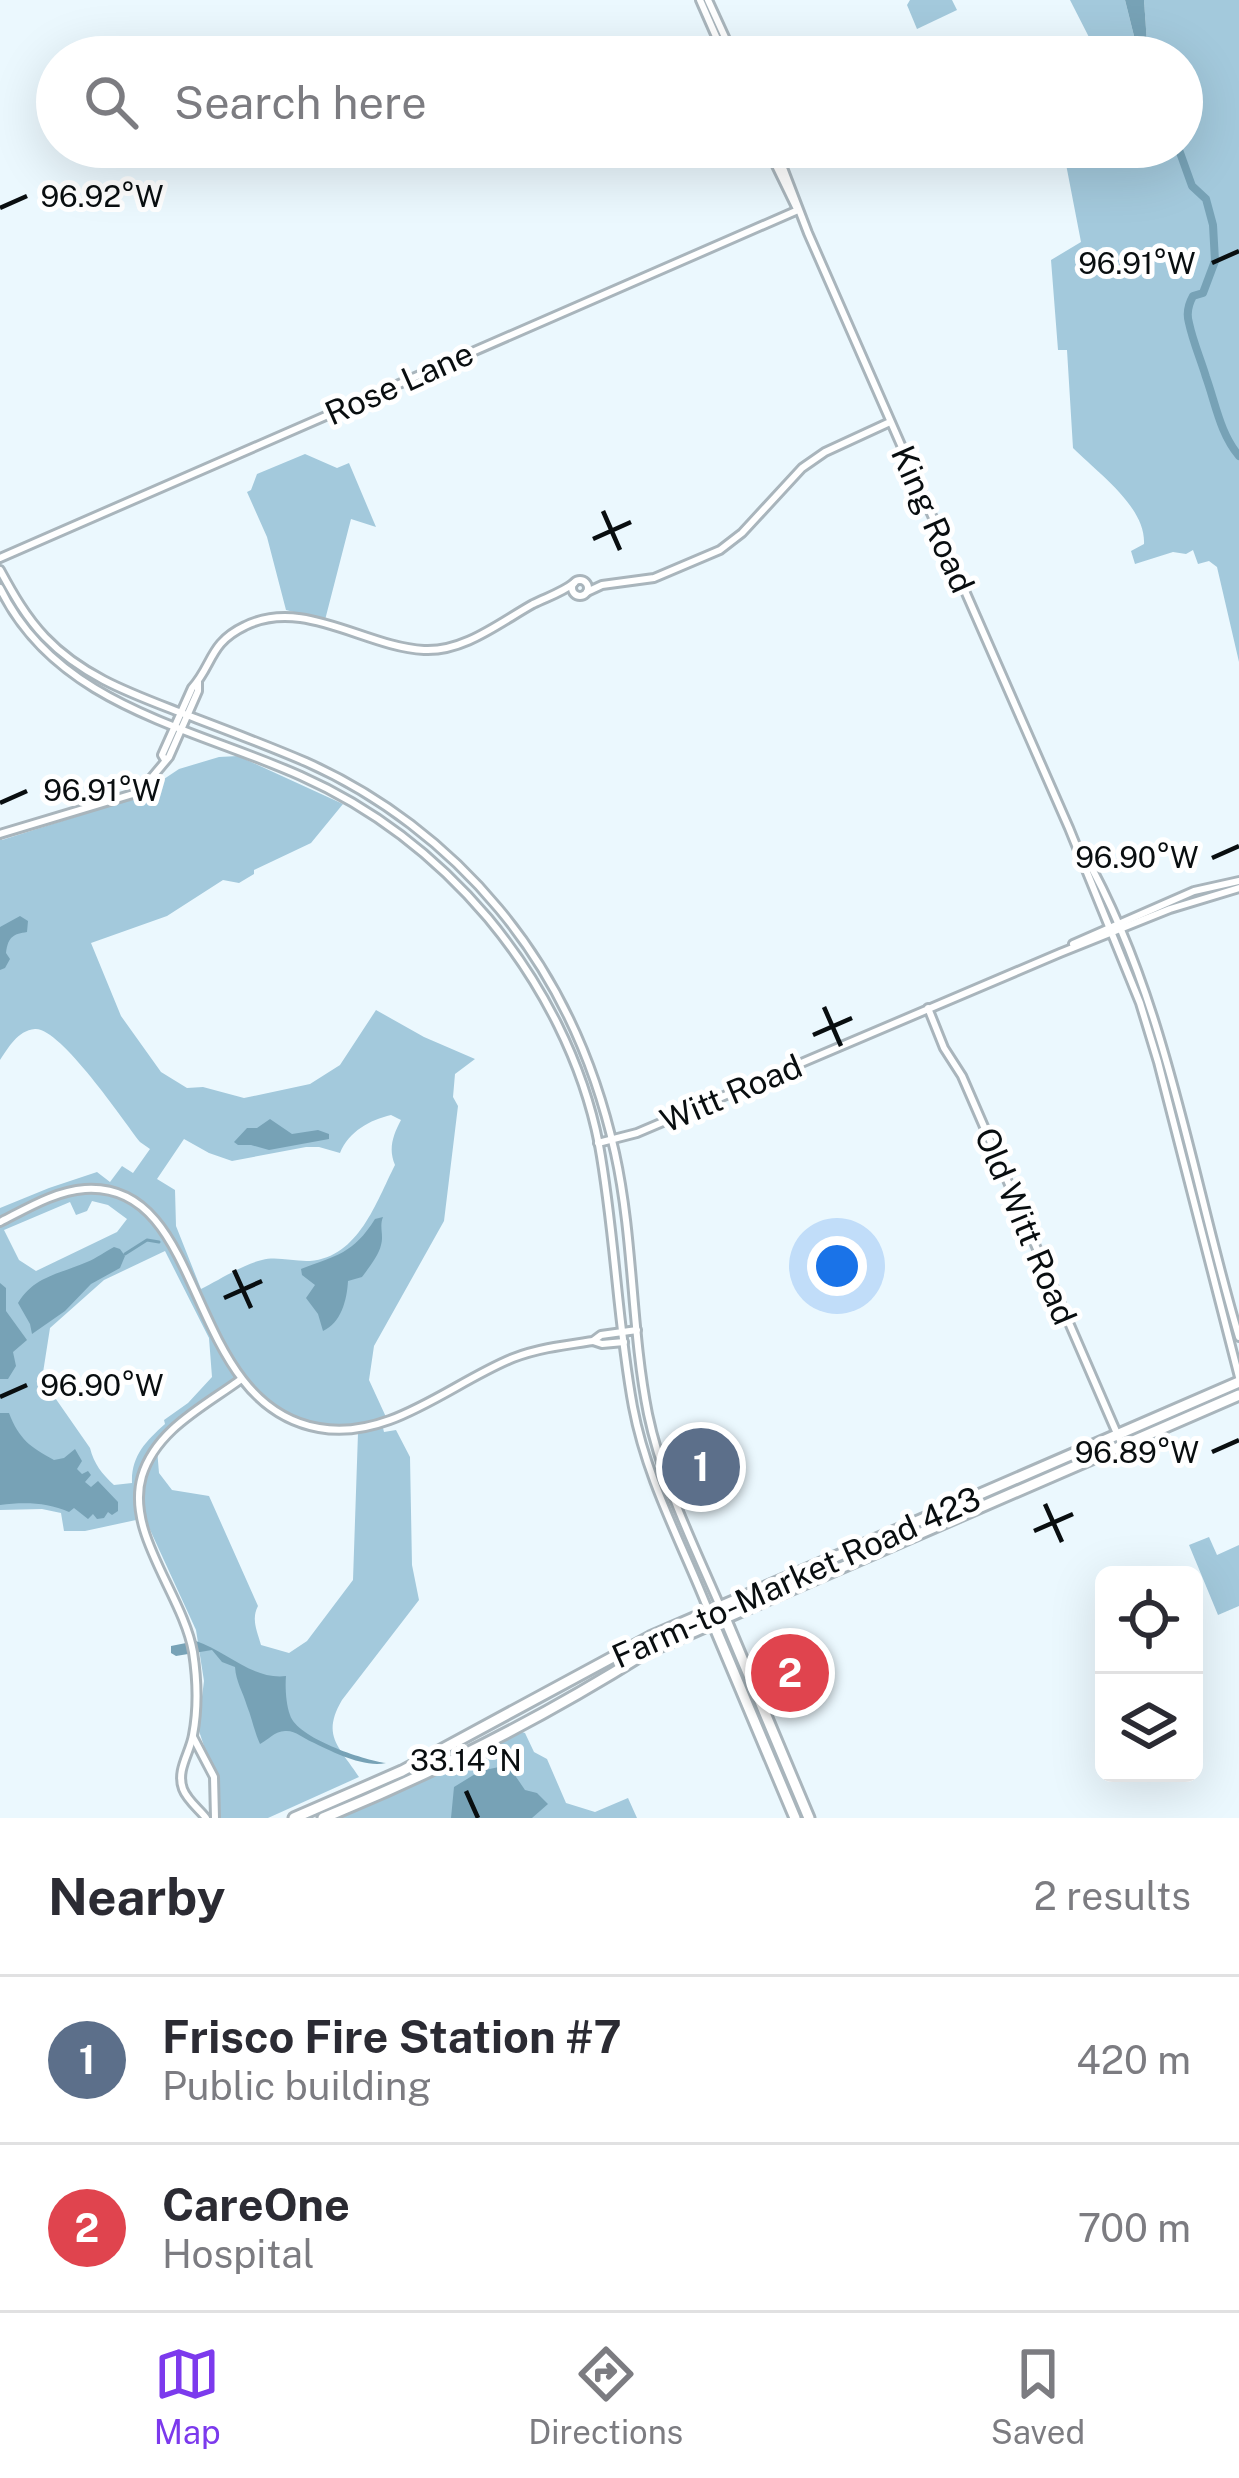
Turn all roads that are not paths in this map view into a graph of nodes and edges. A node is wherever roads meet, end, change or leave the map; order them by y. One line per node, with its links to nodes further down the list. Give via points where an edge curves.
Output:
1 (704, 0): 2 (street)
2 (720, 36)
3 (780, 168): 4 (street, King Road)
4 (798, 210): 5 (street, King Road); 6 (street, Rose Lane)
5 (890, 422): 10 (street, via 802,468 720,550 654,578); 21 (street, King Road)
6 (0, 558)
7 (0, 570): 15 (street, via 23,610 68,658)
8 (585, 581): 9 (street); 10 (street); 12 (street)
9 (574, 583): 13 (street); 14 (street)
10 (602, 585): 12 (street)
11 (0, 588): 16 (street, via 30,635 82,682)
12 (587, 592): 14 (street)
13 (559, 593): 14 (street); 15 (street, via 459,645 427,650 296,618 244,626 208,660)
14 (576, 594)
15 (184, 714): 16 (street); 17 (street)
16 (178, 728): 18 (street); 19 (street, via 165,760 133,794)
17 (308, 763): 18 (street); 23 (street, via 415,827 500,910 566,1009)
18 (302, 776): 24 (street, via 412,844 488,919 552,1014)
19 (0, 834)
20 (1239, 884): 21 (street, Witt Road, via 1193,891)
21 (1114, 928): 22 (street, Witt Road); 26 (street, King Road, via 1182,1136)
22 (928, 1008): 23 (street, Witt Road); 35 (street, Old Witt Road)
23 (616, 1139): 24 (street, Witt Road); 28 (street)
24 (598, 1143): 27 (street)
25 (0, 1222): 32 (street, via 79,1189 134,1201 166,1234)
26 (1230, 1321): 29 (street, King Road); 33 (street, King Road)
27 (623, 1332): 28 (street); 30 (street); 31 (street)
28 (637, 1335): 31 (street); 38 (street, via 656,1449)
29 (1239, 1337)
30 (593, 1341): 31 (street); 32 (street, via 508,1360 363,1428 298,1423 269,1409)
31 (624, 1342): 39 (street, via 647,1464)
32 (240, 1380): 48 (street, via 169,1432 141,1479 142,1523 194,1657)
33 (1239, 1380): 35 (main road, Farm-to-Market Road 423)
34 (1239, 1395): 35 (main road, Farm-to-Market Road 423)
35 (1120, 1440): 36 (main road, Farm-to-Market Road 423); 37 (main road, Farm-to-Market Road 423)
36 (862, 1545): 37 (main road); 38 (main road, Farm-to-Market Road 423)
37 (867, 1557): 40 (main road, Farm-to-Market Road 423)
38 (720, 1606): 39 (main road, Farm-to-Market Road 423); 40 (street)
39 (708, 1611): 41 (street); 42 (main road, Farm-to-Market Road 423)
40 (725, 1618): 41 (main road, Farm-to-Market Road 423); 46 (main road)
41 (713, 1623): 43 (main road, Farm-to-Market Road 423); 47 (main road)
42 (598, 1666): 43 (main road); 44 (main road, Farm-to-Market Road 423)
43 (605, 1678): 45 (main road, Farm-to-Market Road 423)
44 (515, 1712): 45 (main road); 50 (main road, Farm-to-Market Road 423)
45 (521, 1724): 51 (main road, Farm-to-Market Road 423)
46 (772, 1727): 47 (main road); 53 (main road)
47 (760, 1732): 52 (main road)
48 (193, 1736): 49 (street, via 214,1777); 49 (street, via 183,1791)
49 (210, 1818)
50 (294, 1818)
51 (323, 1818)
52 (795, 1818)
53 (809, 1818)

